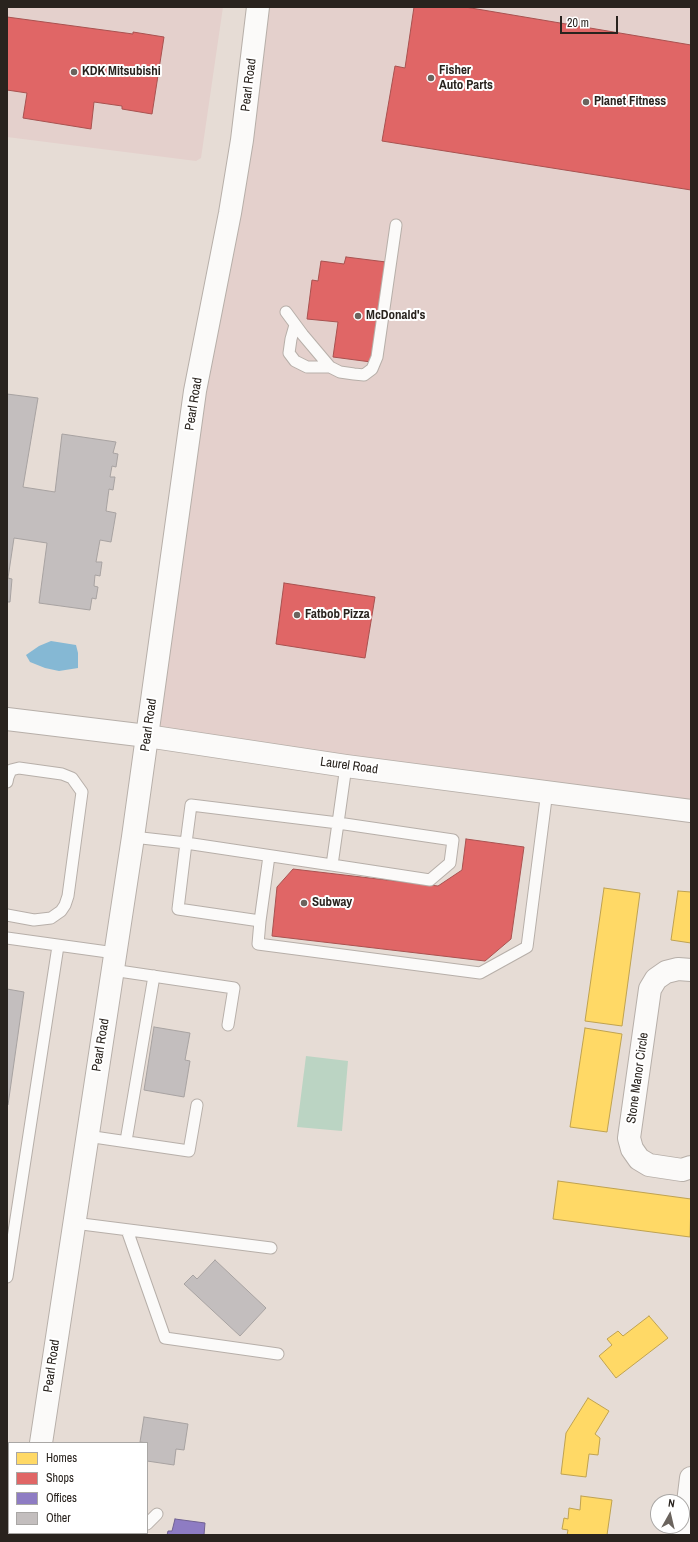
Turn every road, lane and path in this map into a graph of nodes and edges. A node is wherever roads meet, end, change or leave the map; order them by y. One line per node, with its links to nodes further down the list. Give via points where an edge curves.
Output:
1 (258, 7): 7 (main road, Pearl Road, via 242,140 195,392)
2 (396, 225): 5 (lane, via 372,369 364,375 340,372)
3 (286, 312): 4 (lane)
4 (295, 325): 5 (lane); 5 (lane, via 289,353 295,361 307,367)
5 (330, 367)
6 (7, 718): 7 (main road, Laurel Road)
7 (147, 736): 8 (main road, Laurel Road); 13 (main road, Pearl Road)
8 (346, 766): 10 (main road, Laurel Road); 12 (lane)
9 (7, 782): 17 (lane, via 11,770 20,768 62,774 72,778 82,792 65,905 52,918 34,920)
10 (547, 791): 11 (main road, Laurel Road); 18 (lane, via 527,947 480,973 258,944)
11 (691, 811)
12 (338, 823): 14 (lane, via 191,805); 16 (lane); 16 (lane, via 453,840 450,863 430,880)
13 (133, 837): 14 (lane); 21 (main road, Pearl Road)
14 (186, 843): 15 (lane); 18 (lane, via 178,909)
15 (269, 856): 16 (lane); 18 (lane)
16 (332, 865)
17 (7, 916)
18 (260, 921)
19 (7, 938): 20 (lane)
20 (58, 946): 21 (lane); 29 (lane)
21 (113, 961): 23 (lane); 26 (main road, Pearl Road)
22 (691, 970): 28 (main road, Stone Manor Circle, via 678,969 666,972 656,979 650,989 629,1138 632,1149 639,1159 649,1165 682,1170)
23 (154, 976): 24 (lane, via 234,988); 27 (lane)
24 (228, 1025)
25 (197, 1104): 27 (lane, via 189,1151)
26 (87, 1136): 27 (lane); 30 (main road, Pearl Road)
27 (126, 1141)
28 (691, 1167)
29 (12, 1217): 33 (lane)
30 (74, 1223): 31 (lane); 35 (main road, Pearl Road)
31 (127, 1230): 32 (lane); 34 (lane, via 165,1338)
32 (271, 1248)
33 (7, 1277)
34 (278, 1354)
35 (41, 1442)
36 (691, 1478): 39 (main road)
37 (157, 1514): 38 (lane)
38 (148, 1523)
39 (684, 1535)

